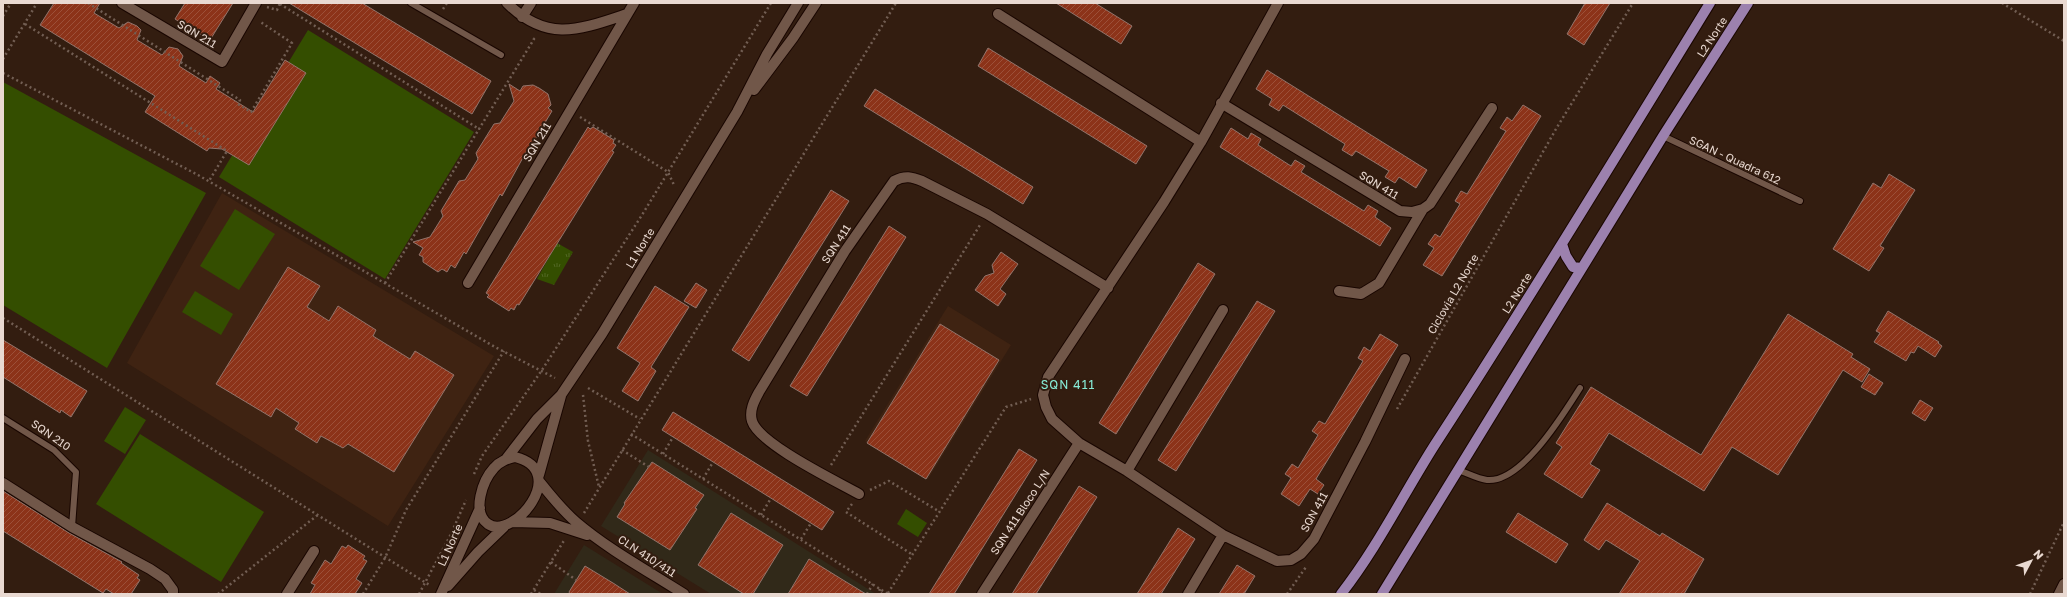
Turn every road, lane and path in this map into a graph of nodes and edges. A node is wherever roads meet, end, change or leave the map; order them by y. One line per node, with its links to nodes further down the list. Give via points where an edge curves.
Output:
1 (11, 3): 21 (path)
2 (38, 3): 23 (path)
3 (122, 3): 4 (street, SQN 211, via 222,62)
4 (256, 3)
5 (411, 3): 26 (lane)
6 (507, 3): 22 (street)
7 (531, 3): 22 (street)
8 (634, 3): 19 (street, SQN 211)
9 (771, 3): 36 (path)
10 (798, 3): 32 (street, L1 Norte, via 767,54)
11 (816, 3): 32 (street, L1 Norte, via 794,38)
12 (896, 3): 61 (path)
13 (1278, 3): 29 (street)
14 (1633, 3): 59 (path, Ciclovia L2 Norte, via 1556,129)
15 (1710, 3): 42 (main road, L2 Norte)
16 (1748, 3): 34 (main road, L2 Norte)
17 (2002, 3): 25 (path)
18 (280, 4): 33 (path)
19 (627, 14): 22 (street, via 593,25 564,30 546,28); 31 (street, SQN 211)
20 (998, 14): 35 (street)
21 (3, 16)
22 (522, 17)
23 (25, 24): 27 (path); 37 (path, via 227,151)
24 (529, 34): 33 (path, via 534,39)
25 (2064, 41)
26 (501, 55)
27 (3, 59)
28 (3, 73): 37 (path)
29 (1221, 103): 35 (street); 40 (street, SQN 411, via 1400,211 1412,212)
30 (1492, 108): 40 (street, via 1437,196)
31 (569, 110): 36 (path); 45 (street, SQN 211)
32 (737, 112): 56 (street, L1 Norte, via 606,327)
33 (479, 129): 44 (path)
34 (1663, 136): 39 (lane, SGAN - Quadra 612); 43 (main road, L2 Norte)
35 (1201, 142): 46 (street)
36 (668, 172): 38 (path); 52 (path)
37 (208, 182): 44 (path)
38 (674, 185)
39 (1800, 201)
40 (1423, 209): 47 (street, via 1379,283 1361,294)
41 (987, 214): 46 (street, SQN 411); 72 (path); 72 (street, SQN 411, via 922,181 902,176 888,188 845,250 758,392 751,414 758,432 771,443)
42 (1562, 244): 43 (main road, via 1573,267); 120 (main road, L2 Norte, via 1366,558)
43 (1581, 268): 70 (main road, L2 Norte)
44 (385, 283): 50 (path)
45 (468, 283)
46 (1108, 288): 58 (street, via 1048,376)
47 (1339, 291)
48 (1223, 310): 71 (street)
49 (3, 318): 83 (path)
50 (504, 351): 52 (path); 95 (path, via 406,510)
51 (1406, 359): 91 (street, SQN 411, via 1314,539 1301,554 1291,560 1277,561)
52 (542, 370): 53 (path); 73 (path, via 482,456)
53 (555, 378)
54 (588, 388): 61 (path)
55 (1580, 388): 70 (lane, via 1541,445 1504,476 1488,480)
56 (561, 394): 67 (street, L1 Norte, via 537,419); 74 (street, L1 Norte)
57 (583, 395): 77 (path, via 588,441)
58 (1043, 395): 64 (street, SQN 411, via 1052,419); 82 (path, via 1006,407)
59 (1393, 415)
60 (3, 418): 89 (lane, SQN 210, via 54,450 76,472)
61 (640, 419): 62 (path)
62 (631, 434): 65 (path); 66 (path)
63 (673, 437): 66 (path)
64 (1079, 443): 71 (street, SQN 411); 117 (street, SQN 411 Bloco L/N)
65 (622, 450): 69 (path); 77 (path)
66 (663, 454): 75 (path)
67 (506, 459): 74 (street, via 515,457 526,460 534,467); 81 (street, via 488,475 483,485)
68 (713, 462): 75 (path)
69 (649, 467)
70 (1458, 470): 121 (main road, L2 Norte)
71 (1127, 471): 91 (street, SQN 411)
72 (824, 474): 78 (street, SQN 411)
73 (473, 477)
74 (539, 478): 85 (street, via 532,501); 88 (street, CLN 410/411)
75 (703, 479): 84 (path)
76 (3, 484): 89 (street)
77 (599, 488): 88 (path)
78 (859, 494): 82 (path, via 889,481); 94 (path, via 846,512)
79 (468, 496): 99 (path)
80 (771, 498): 84 (path)
81 (480, 508): 90 (street, via 482,517 488,524); 105 (street, L1 Norte, via 463,541)
82 (940, 512): 94 (path)
83 (319, 514): 95 (path); 107 (path)
84 (761, 515): 92 (path)
85 (513, 522): 88 (street, CLN 410/411); 90 (street)
86 (2064, 522): 122 (path)
87 (811, 523): 92 (path)
88 (574, 526): 96 (path); 113 (street, CLN 410/411)
89 (72, 527): 106 (street, via 150,569 165,579)
90 (504, 527): 105 (street, L1 Norte)
91 (1223, 535): 118 (street)
92 (801, 539): 100 (path)
93 (314, 551): 108 (street)
94 (913, 555): 116 (path)
95 (385, 558): 99 (path); 109 (path)
96 (551, 562): 98 (path); 104 (path)
97 (1307, 565): 119 (path)
98 (576, 580)
99 (427, 582): 102 (path); 110 (path)
100 (873, 584): 103 (path); 114 (path)
101 (2064, 584): 123 (street)
102 (432, 586)
103 (880, 589): 115 (path, via 879,592); 116 (path)
104 (534, 590): 111 (path); 112 (path)
105 (442, 593)
106 (173, 594)
107 (218, 594)
108 (287, 594)
109 (363, 594)
110 (419, 594)
111 (531, 594)
112 (541, 594)
113 (684, 594)
114 (867, 594)
115 (882, 594)
116 (888, 594)
117 (982, 594)
118 (1188, 594)
119 (1288, 594)
120 (1340, 594)
121 (1382, 594)
122 (2030, 594)
123 (2059, 594)

